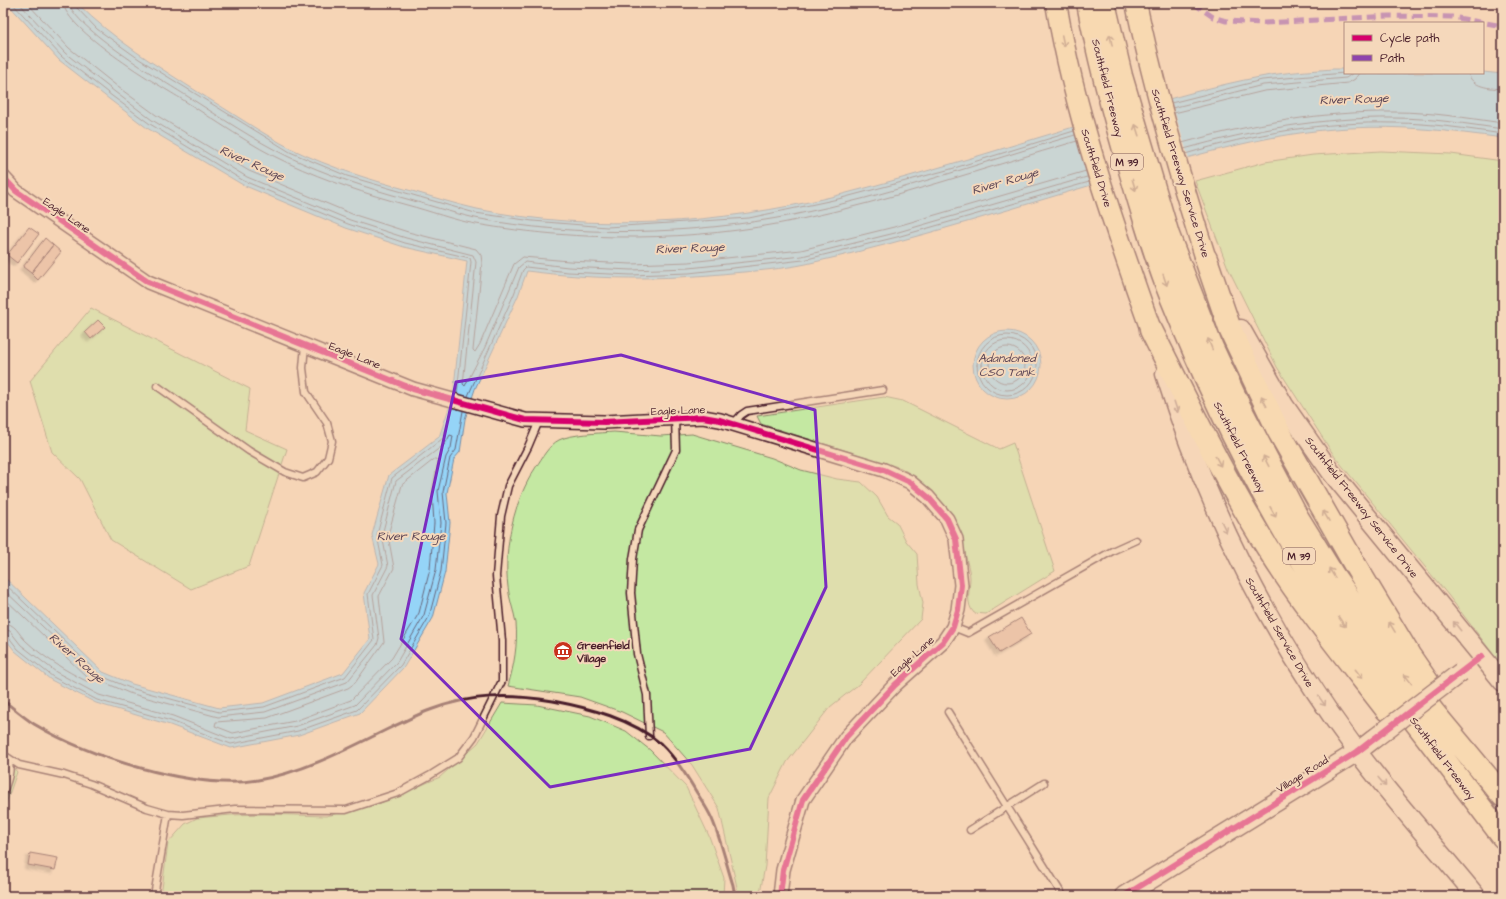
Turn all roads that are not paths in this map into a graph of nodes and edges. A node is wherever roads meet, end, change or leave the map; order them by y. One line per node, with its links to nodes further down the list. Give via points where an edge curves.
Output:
1 (1056, 3): 9 (main road, Southfield Drive, one-way to 9, via 1095,165)
2 (1088, 3): 5 (highway, Southfield Freeway / M 39)
3 (1104, 3): 5 (highway, Southfield Freeway / M 39, one-way to 3)
4 (1136, 3): 8 (main road, Southfield Freeway Service Drive, via 1149,67)
5 (1112, 78): 7 (highway, Southfield Freeway / M 39)
6 (3, 177): 10 (street, Eagle Lane, via 16,191 148,282)
7 (1160, 239): 27 (highway, Southfield Freeway / M 39, one-way to 7, via 1391,658 1333,575 1296,515 1267,462); 31 (highway, Southfield Freeway / M 39, one-way to 31, via 1171,298 1223,417 1276,518 1353,638)
8 (1206, 258): 18 (main road, Southfield Freeway Service Drive, one-way to 8, via 1331,472 1307,439 1263,371); 25 (highway, one-way to 8, via 1409,655 1303,476 1245,363 1222,310)
9 (1151, 330): 22 (main road, Southfield Service Drive, one-way to 22, via 1193,456 1225,530 1278,631 1318,697); 32 (highway, one-way to 32, via 1247,515 1284,573 1397,722)
10 (305, 345): 11 (lane, via 303,368 306,392 327,423 332,441 328,458 317,472 303,478 285,472 249,451); 14 (street, Eagle Lane, via 414,389 525,420)
11 (157, 386)
12 (882, 390): 15 (lane, via 747,411)
13 (675, 418): 14 (street, Eagle Lane, via 604,422); 15 (street, Eagle Lane, via 703,417); 21 (lane, via 676,450 638,530 630,593 637,654 647,695)
14 (539, 421): 29 (lane, via 508,486 501,516 496,576 502,641 502,681 474,737 458,758 398,793 346,810 235,809 184,815)
15 (733, 424): 17 (street, Eagle Lane, via 884,470 910,482 928,496 947,519 956,539 961,585)
16 (1136, 540): 17 (lane, via 968,633)
17 (953, 627): 34 (street, Eagle Lane, via 943,642 894,685 846,737 804,800 783,870)
18 (1482, 656): 19 (main road, Southfield Freeway Service Drive); 22 (main road, Village Road, bridge)
19 (1503, 682)
20 (948, 712): 28 (lane)
21 (649, 736)
22 (1357, 752): 36 (main road, Village Road); 37 (main road, Southfield Service Drive, one-way to 37)
23 (5, 755): 26 (lane, via 10,769); 29 (lane, via 20,765 71,778)
24 (1044, 783): 28 (lane)
25 (1503, 785)
26 (3, 793)
27 (1503, 796)
28 (1007, 806): 30 (lane); 35 (lane)
29 (168, 814): 33 (lane)
30 (970, 830)
31 (1503, 837)
32 (1503, 844)
33 (154, 896)
34 (780, 896)
35 (1063, 896)
36 (1124, 896)
37 (1476, 896)

